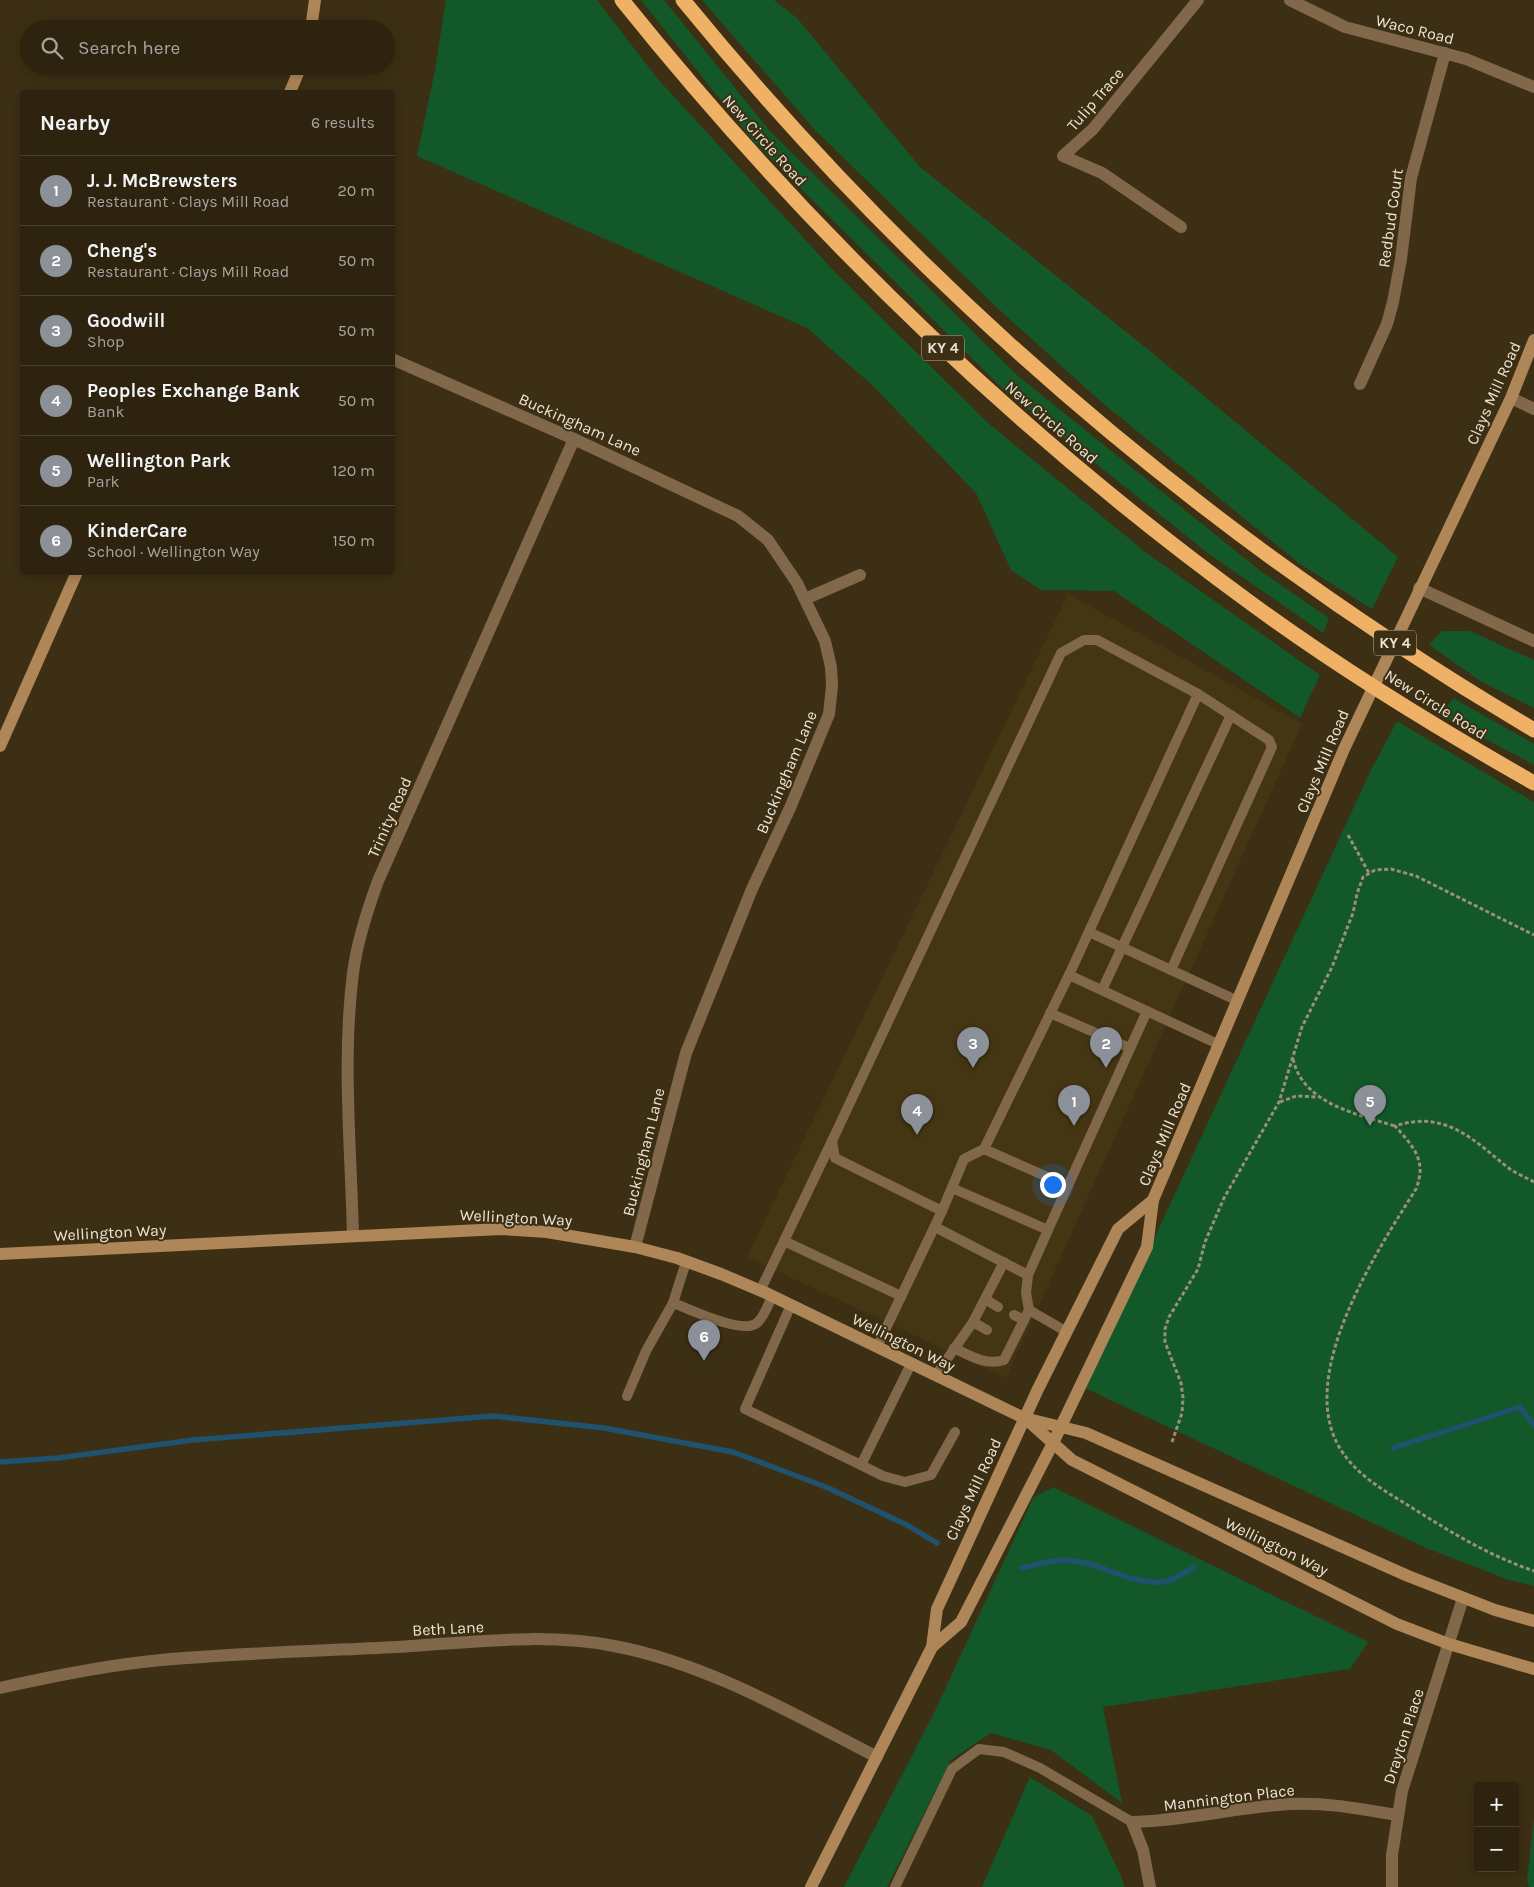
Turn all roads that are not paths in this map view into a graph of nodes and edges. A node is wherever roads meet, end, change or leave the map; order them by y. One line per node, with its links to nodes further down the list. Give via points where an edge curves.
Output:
1 (315, 0): 6 (main road)
2 (622, 0): 27 (highway, New Circle Road / KY 4, via 747,148 883,290 1024,423 1124,507 1311,646 1434,726)
3 (683, 0): 25 (highway, New Circle Road / KY 4, via 794,131 863,205 1004,342 1130,450 1214,515 1334,602 1456,684)
4 (1198, 0): 11 (street, Tulip Trace, via 1093,130 1063,156 1102,173)
5 (1290, 0): 7 (street, Waco Road, via 1345,26)
6 (312, 20)
7 (1445, 53): 9 (street, Waco Road); 14 (street, Redbud Court, via 1411,178 1394,302)
8 (297, 75): 10 (main road)
9 (1534, 87)
10 (291, 90)
11 (1182, 227)
12 (1534, 340): 15 (main road, Clays Mill Road)
13 (395, 360): 17 (street, Buckingham Lane)
14 (1360, 384)
15 (1511, 398): 16 (street); 20 (main road, Clays Mill Road)
16 (1534, 409)
17 (574, 439): 21 (street, Buckingham Lane, via 738,516 768,540); 46 (street, Trinity Road, via 367,912 353,971 348,1050)
18 (76, 575): 26 (main road)
19 (860, 575): 21 (street)
20 (1419, 588): 22 (street); 33 (main road, Clays Mill Road, via 1344,749)
21 (805, 599): 48 (street, Buckingham Lane, via 824,641 831,666 829,714 752,888 686,1053)
22 (1534, 641)
23 (1198, 694): 24 (lane); 28 (lane); 38 (lane, via 1097,640 1084,640 1061,653)
24 (1230, 715): 29 (lane); 30 (lane, via 1269,740 1272,747)
25 (1534, 730)
26 (0, 746)
27 (1534, 783)
28 (1089, 932): 29 (lane); 31 (lane)
29 (1122, 948): 30 (lane); 32 (lane)
30 (1171, 970): 33 (lane)
31 (1070, 975): 32 (lane); 35 (lane)
32 (1102, 990): 34 (lane)
33 (1238, 1001): 36 (main road, Clays Mill Road)
34 (1147, 1011): 36 (lane); 37 (lane)
35 (1050, 1014): 37 (lane); 39 (lane)
36 (1220, 1045): 42 (main road, Clays Mill Road)
37 (1130, 1048): 40 (lane)
38 (832, 1141): 43 (lane, via 835,1158); 47 (lane)
39 (984, 1149): 40 (lane); 41 (lane, via 964,1159)
40 (1068, 1186): 45 (lane)
41 (952, 1188): 43 (lane); 45 (lane)
42 (1153, 1200): 64 (main road, Clays Mill Road, via 1118,1229); 73 (main road, Clays Mill Road, via 1147,1247)
43 (942, 1211): 44 (lane)
44 (935, 1227): 51 (lane); 55 (lane)
45 (1048, 1230): 52 (lane)
46 (353, 1236): 48 (main road, Wellington Way, via 502,1230 547,1232); 49 (main road, Wellington Way)
47 (784, 1241): 53 (lane); 55 (lane)
48 (635, 1247): 50 (main road, Wellington Way)
49 (0, 1254)
50 (686, 1262): 53 (main road, Wellington Way); 57 (lane)
51 (1004, 1262): 52 (lane); 56 (lane)
52 (1028, 1275): 61 (lane)
53 (760, 1291): 54 (main road, Wellington Way)
54 (772, 1296): 57 (lane, via 761,1318 750,1327 735,1326); 58 (main road, Wellington Way)
55 (901, 1296): 67 (lane)
56 (985, 1299): 59 (lane); 62 (lane)
57 (673, 1303): 71 (lane, via 650,1343)
58 (791, 1305): 67 (main road, Wellington Way); 76 (lane, via 745,1409)
59 (998, 1307)
60 (1014, 1315): 61 (lane)
61 (1026, 1315): 64 (lane); 66 (lane)
62 (973, 1322): 63 (lane); 68 (lane)
63 (987, 1330)
64 (1067, 1332): 72 (main road, Clays Mill Road)
65 (1002, 1338): 66 (lane)
66 (1012, 1344): 68 (lane, via 1004,1360 994,1363)
67 (877, 1347): 69 (main road, Wellington Way)
68 (954, 1348): 70 (lane)
69 (911, 1364): 70 (main road, Wellington Way); 76 (lane)
70 (936, 1376): 72 (main road, Wellington Way)
71 (627, 1396)
72 (1024, 1418): 73 (main road, Wellington Way); 75 (main road, Wellington Way); 80 (main road, Clays Mill Road, via 937,1609)
73 (1062, 1426): 75 (main road, Clays Mill Road); 77 (main road, Wellington Way, via 1086,1433)
74 (955, 1432): 76 (lane, via 931,1475 905,1482)
75 (1054, 1443): 79 (main road, Wellington Way, via 1072,1460 1231,1542 1398,1624); 80 (main road, Clays Mill Road, via 961,1622)
76 (861, 1465)
77 (1463, 1598): 78 (main road, Wellington Way); 79 (street, Drayton Place)
78 (1534, 1621)
79 (1449, 1644): 81 (main road, Wellington Way); 84 (street, Drayton Place)
80 (932, 1647): 83 (main road, Clays Mill Road)
81 (1534, 1668)
82 (0, 1688): 83 (street, Beth Lane, via 64,1674 160,1660 570,1640 614,1646 678,1664 757,1696)
83 (877, 1757): 86 (main road, Clays Mill Road)
84 (1396, 1815): 85 (street, Mannington Place, via 1334,1805 1293,1804 1168,1822); 89 (street, Drayton Place)
85 (1132, 1822): 87 (lane, via 1040,1768 1004,1752 979,1749 952,1769); 88 (street, via 1143,1850)
86 (810, 1887)
87 (895, 1887)
88 (1150, 1887)
89 (1392, 1887)

